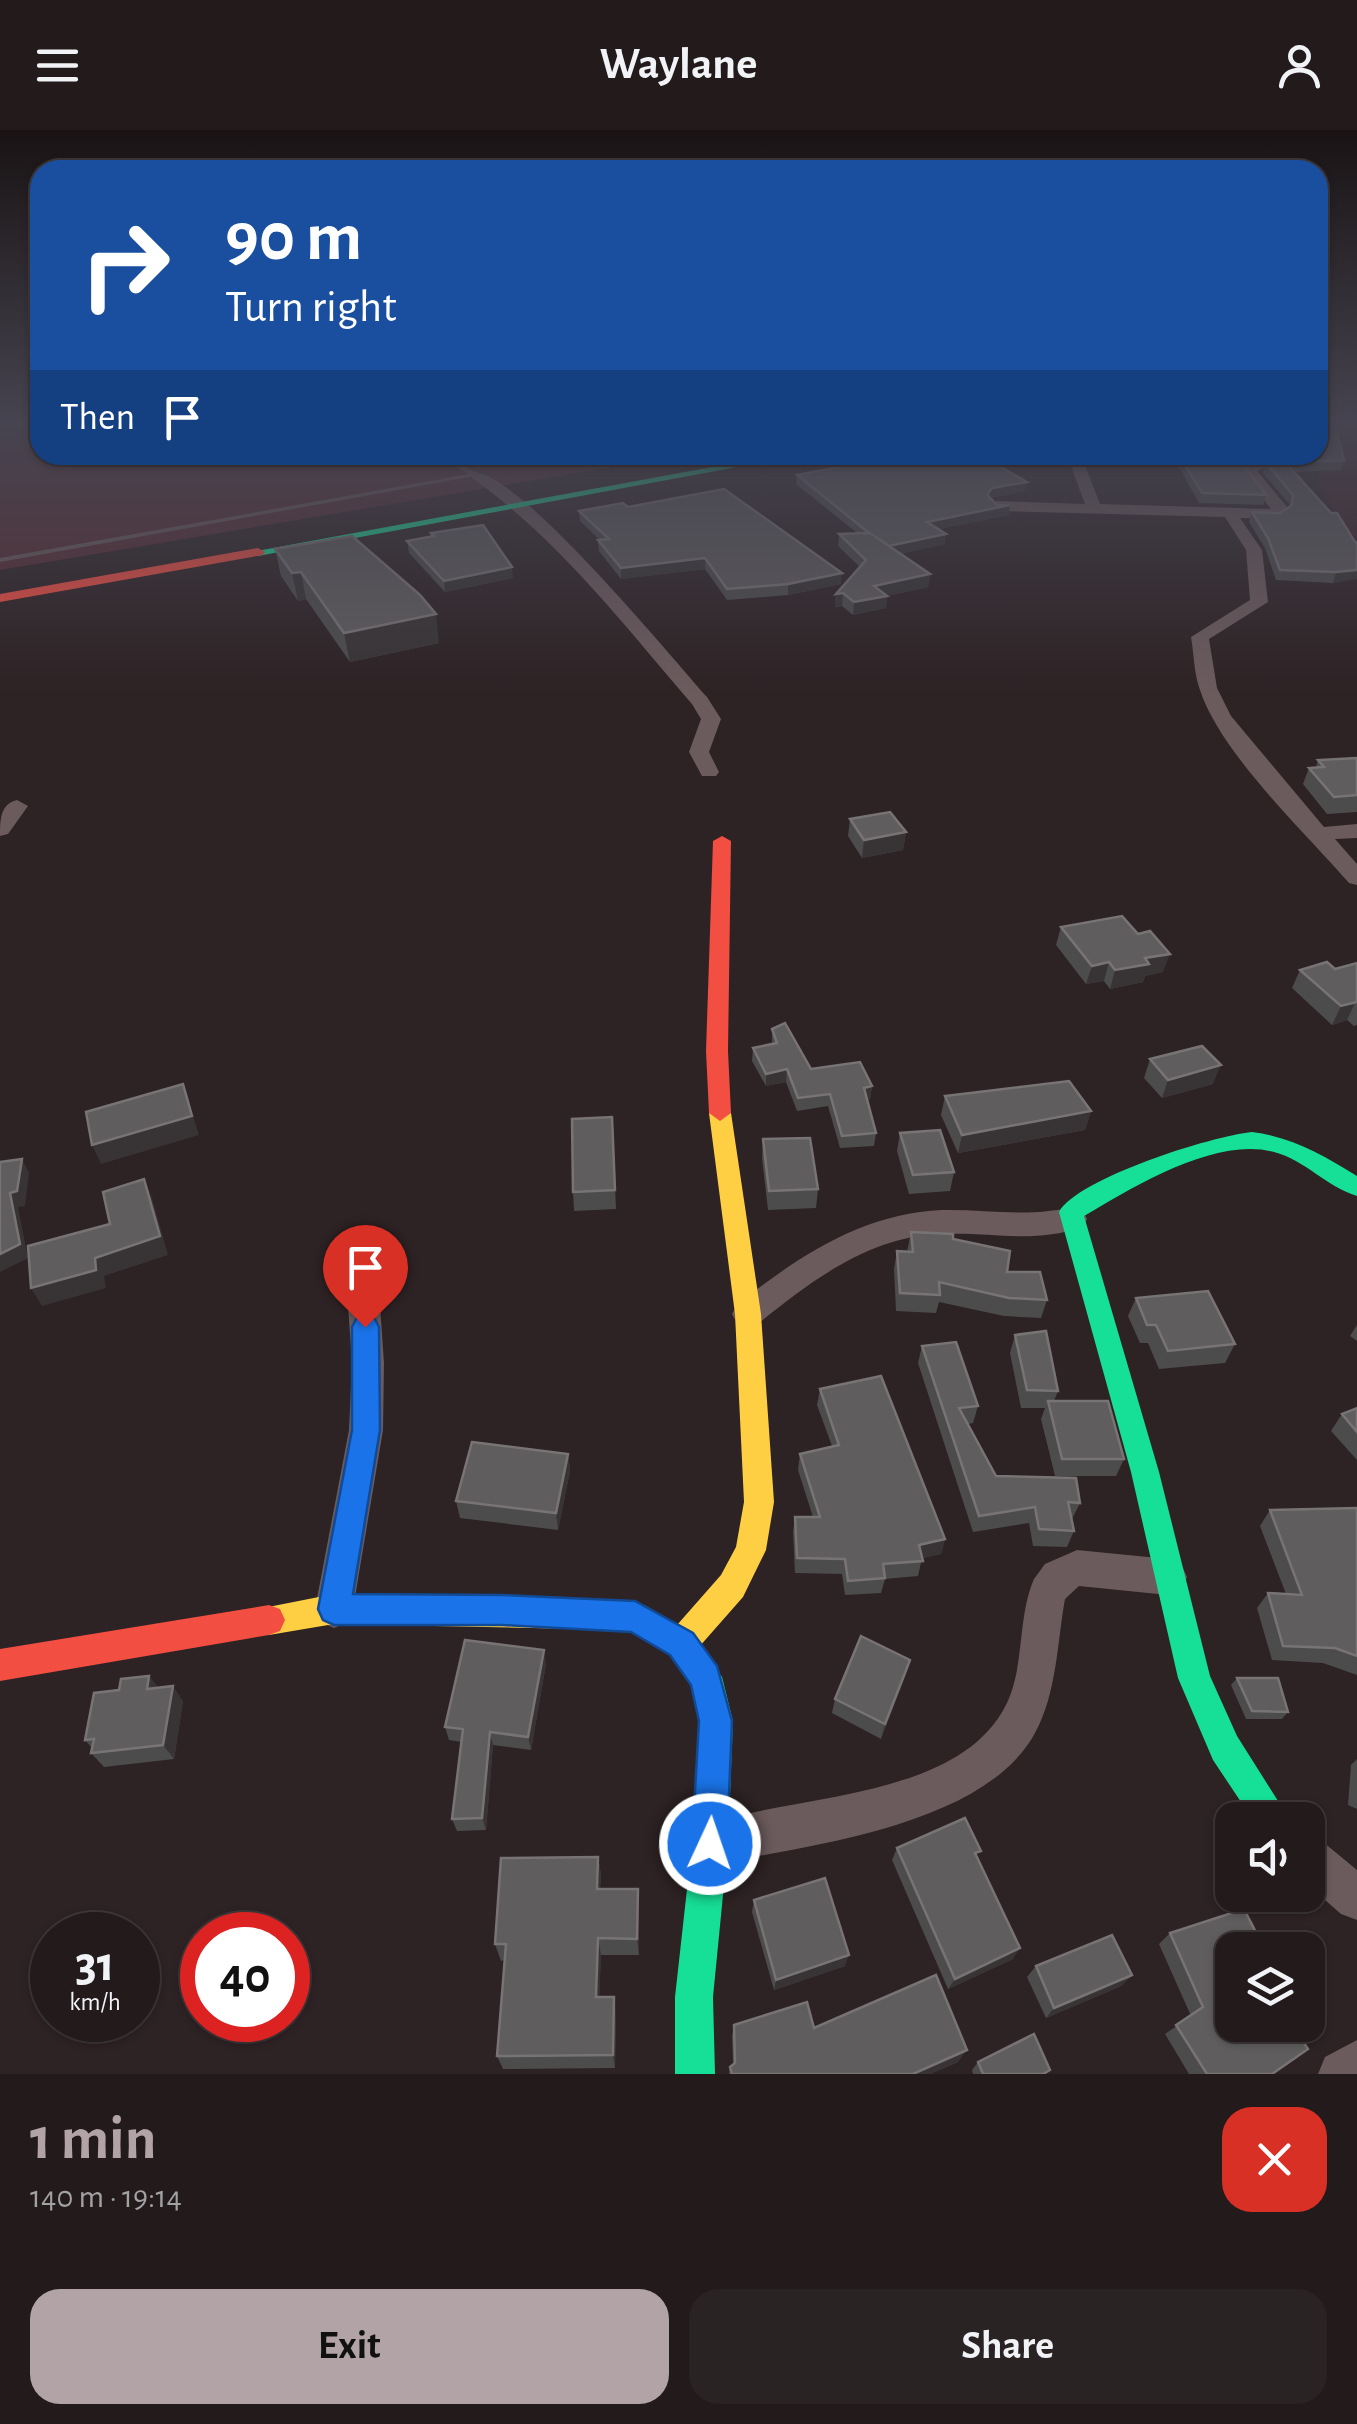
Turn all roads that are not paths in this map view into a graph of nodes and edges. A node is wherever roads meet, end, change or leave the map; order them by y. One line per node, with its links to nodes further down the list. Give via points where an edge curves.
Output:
1 (265, 513): 7 (lane)
2 (477, 513): 8 (main road)
3 (528, 513): 9 (street, via 700,701 711,719 700,752)
4 (1202, 513): 6 (street)
5 (1252, 513): 6 (street)
6 (1231, 514): 13 (street, via 1254,550 1259,602 1200,637 1208,688 1244,749)
7 (0, 560)
8 (0, 598)
9 (710, 772)
10 (17, 806): 11 (street)
11 (0, 829)
12 (1357, 831): 13 (street)
13 (1316, 834): 15 (street)
14 (722, 841): 19 (main road, via 719,1100)
15 (1357, 878)
16 (1357, 1187): 17 (main road, via 1290,1148 1241,1140 1120,1182 1075,1208)
17 (1072, 1219): 19 (street, via 1032,1227 896,1226 829,1256); 20 (main road)
18 (363, 1291): 21 (street, via 366,1430)
19 (748, 1314): 22 (main road, via 758,1502 751,1550 732,1586)
20 (1168, 1577): 24 (main road, via 1194,1678 1224,1748); 25 (street, via 1077,1568 1058,1577 1046,1592 1020,1720 986,1762 912,1799)
21 (334, 1609): 22 (main road, via 635,1616); 23 (main road)
22 (681, 1644): 25 (main road, via 706,1678 716,1721)
23 (0, 1665)
24 (1261, 1802)
25 (710, 1844): 29 (main road, via 694,1997)
26 (1325, 1871): 27 (street)
27 (1357, 1898)
28 (1357, 2064): 30 (street)
29 (695, 2074)
30 (1342, 2074)

